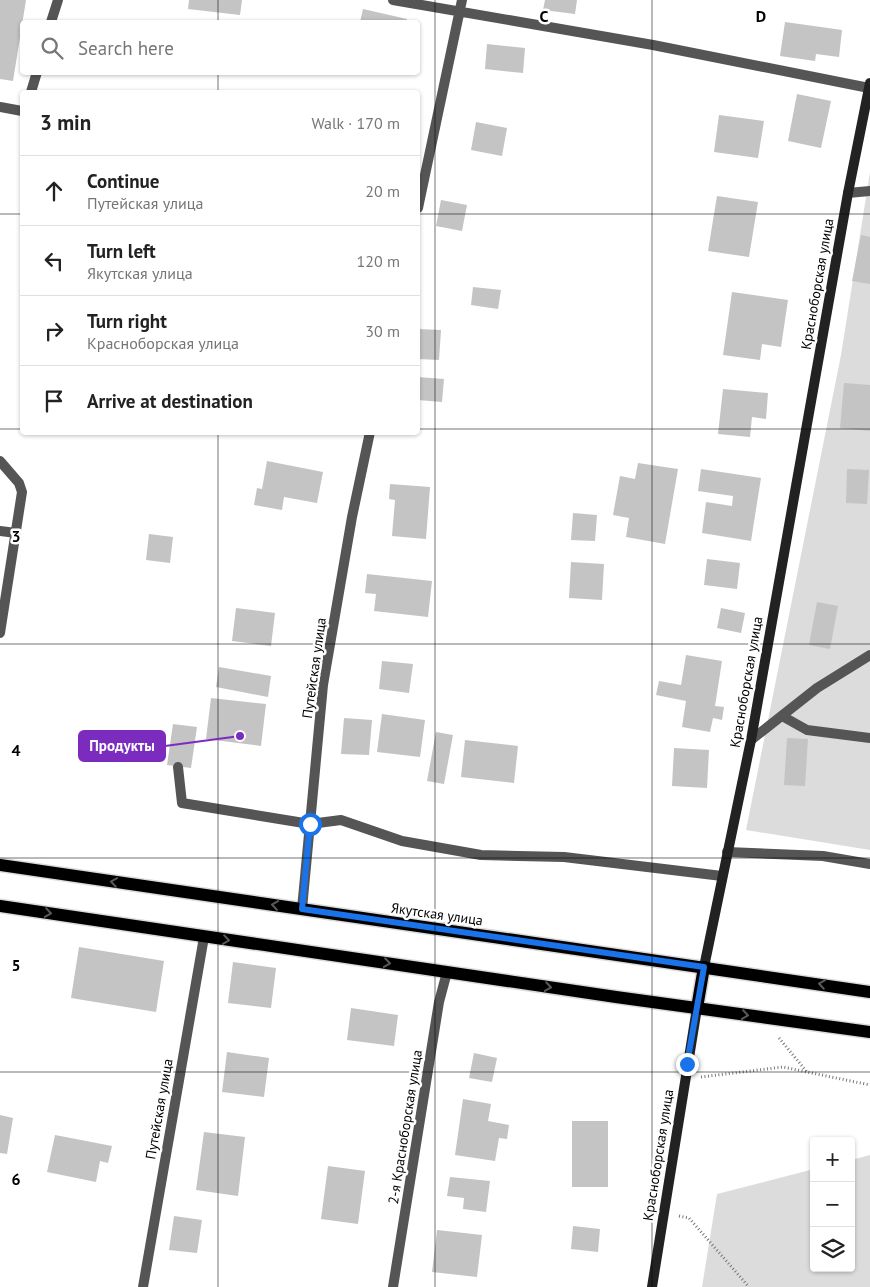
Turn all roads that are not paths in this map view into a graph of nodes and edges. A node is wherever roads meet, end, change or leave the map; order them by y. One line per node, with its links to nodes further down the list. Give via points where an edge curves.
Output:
1 (58, 0): 5 (street)
2 (394, 0): 4 (street)
3 (462, 0): 4 (street)
4 (459, 12): 7 (street); 13 (street)
5 (53, 20)
6 (36, 75): 8 (street)
7 (870, 86): 12 (street, Красноборская улица)
8 (32, 90)
9 (0, 107): 10 (street)
10 (20, 111)
11 (870, 191): 12 (street)
12 (848, 193): 22 (street, Красноборская улица)
13 (420, 198)
14 (369, 435): 24 (street, Путейская улица, via 323,685)
15 (0, 462): 17 (street, via 19,483 22,492)
16 (0, 531): 17 (street)
17 (16, 533): 18 (street)
18 (0, 633)
19 (870, 655): 20 (street, via 817,688)
20 (782, 716): 21 (street, via 807,730); 22 (street)
21 (870, 738)
22 (752, 740): 25 (street, Красноборская улица)
23 (178, 766): 24 (street, via 182,803)
24 (310, 824): 28 (street, via 342,820 402,841 481,855 564,857); 30 (street, Путейская улица)
25 (727, 852): 26 (street, via 823,856); 28 (street, Красноборская улица)
26 (870, 864)
27 (0, 865): 30 (main road, Якутская улица, one-way to 27)
28 (722, 876): 32 (street, Красноборская улица)
29 (0, 906): 31 (main road, one-way to 31)
30 (302, 909): 32 (main road, Якутская улица)
31 (204, 937): 33 (main road, one-way to 33); 37 (street, Путейская улица)
32 (704, 967): 34 (main road, Якутская улица, one-way to 32); 35 (main road, Красноборская улица)
33 (447, 972): 35 (main road, one-way to 35); 38 (street, 2-я Красноборская улица, via 439,1002)
34 (870, 992)
35 (696, 1008): 36 (main road, one-way to 36); 39 (street, Красноборская улица)
36 (870, 1032)
37 (143, 1287)
38 (393, 1287)
39 (652, 1287)

